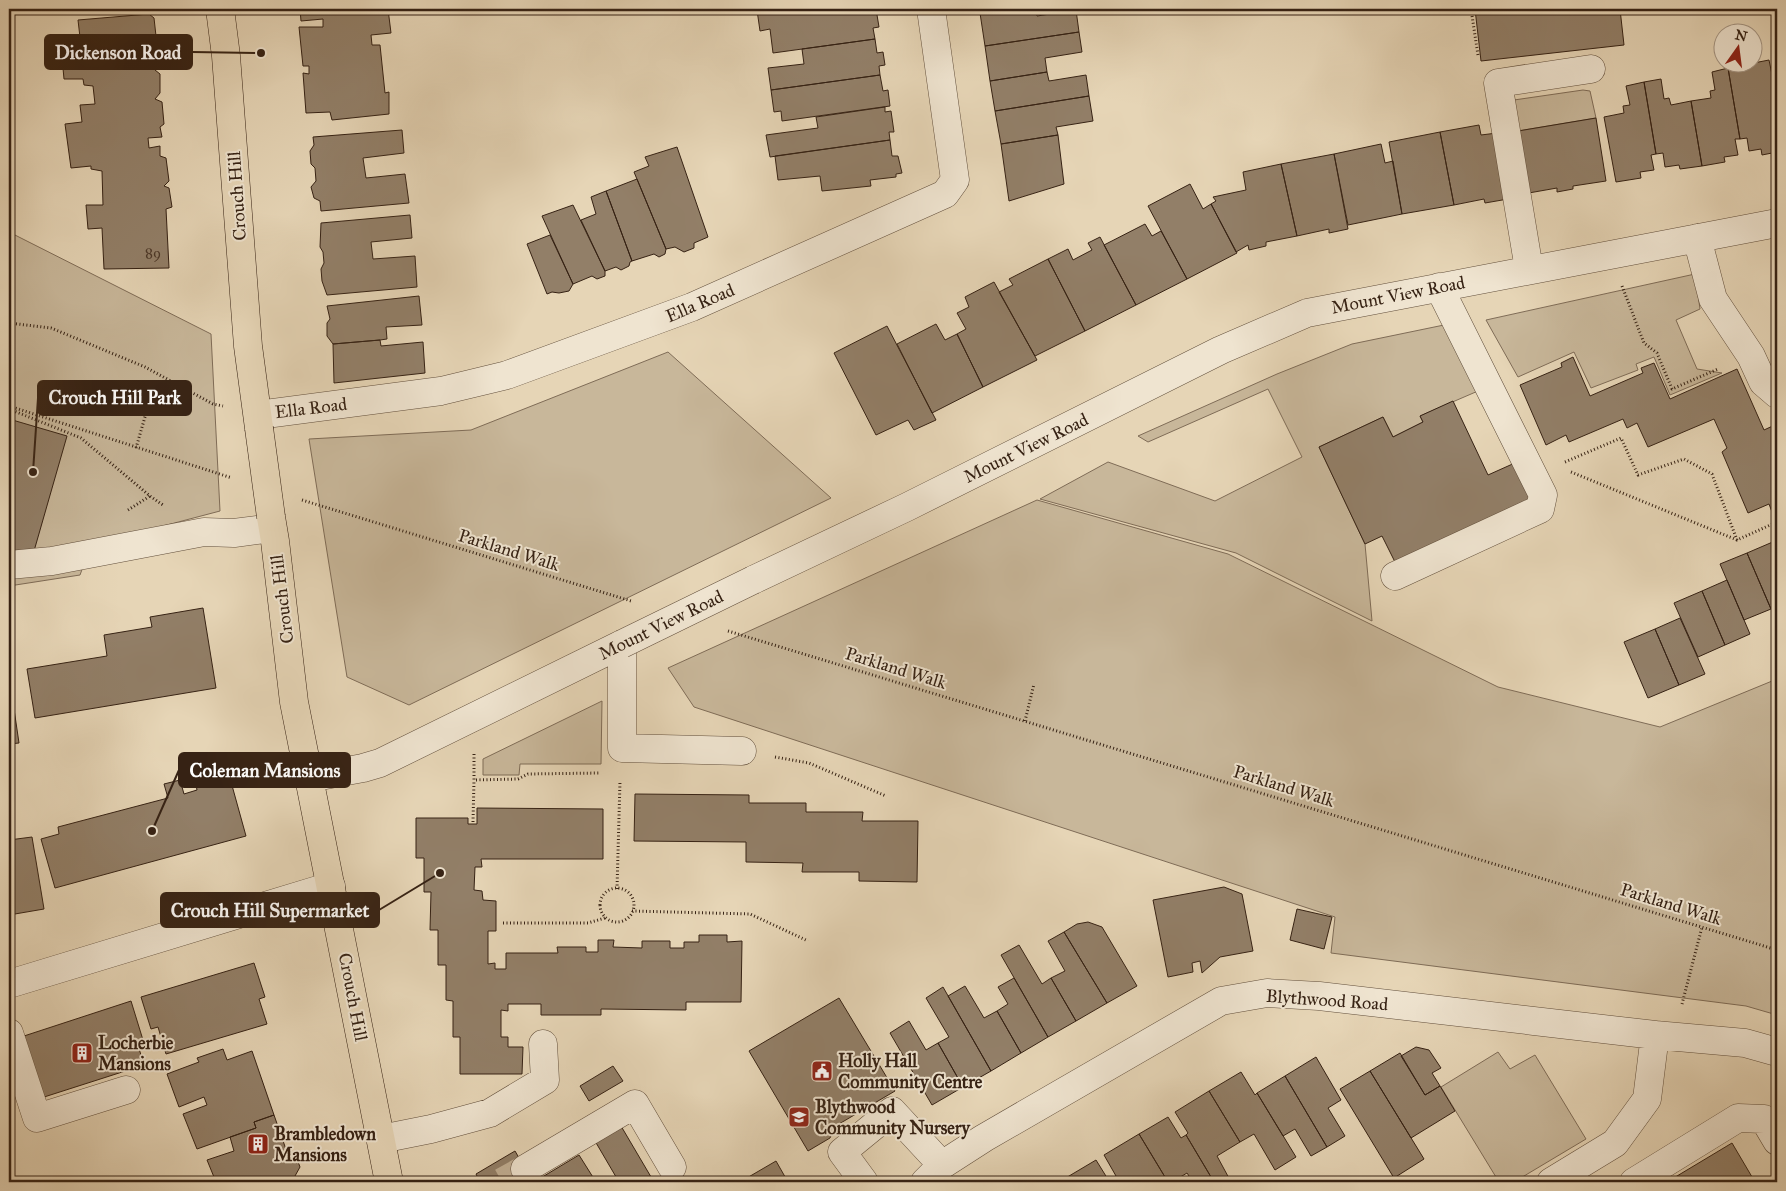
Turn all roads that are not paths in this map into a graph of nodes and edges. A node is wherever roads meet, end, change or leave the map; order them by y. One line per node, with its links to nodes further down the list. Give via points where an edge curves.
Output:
1 (220, 9): 9 (main road, Crouch Hill, via 248,346)
2 (931, 9): 9 (street, Ella Road, via 955,180 945,194 692,307 507,375 441,391)
3 (1591, 68): 6 (street, via 1498,83)
4 (1777, 223): 5 (street, Mount View Road)
5 (1697, 238): 6 (street, Mount View Road); 8 (street, via 1713,299 1751,356 1764,382)
6 (1529, 269): 7 (street, Mount View Road)
7 (1439, 287): 12 (street, via 1543,495 1540,509); 13 (street, Mount View Road, bridge, via 1306,313 1221,350 916,503)
8 (1777, 394)
9 (259, 421): 10 (main road, Crouch Hill, bridge)
10 (272, 523): 11 (street, via 234,533 204,532 52,561); 15 (main road, Crouch Hill, via 294,702)
11 (9, 565)
12 (1395, 576)
13 (622, 644): 14 (street, via 621,761); 15 (street, Mount View Road, via 380,763)
14 (742, 751)
15 (309, 778): 16 (main road, Crouch Hill)
16 (331, 886): 17 (street); 23 (main road, Crouch Hill)
17 (9, 984)
18 (9, 1033): 22 (street, via 37,1118)
19 (1655, 1035): 21 (street, Blythwood Road, via 1745,1043); 27 (street, Blythwood Road, via 1319,996 1267,993 1221,1001 984,1138); 30 (street, via 1647,1099 1615,1142)
20 (543, 1044): 23 (street, via 546,1080 490,1113)
21 (1777, 1052)
22 (126, 1090)
23 (381, 1139): 28 (main road, Crouch Hill)
24 (1777, 1141): 31 (street, via 1764,1119 1738,1118)
25 (672, 1167): 26 (street, via 635,1104)
26 (525, 1169)
27 (934, 1174): 29 (street, via 892,1111 842,1152)
28 (389, 1182)
29 (864, 1182)
30 (1551, 1182)
31 (1634, 1182)

